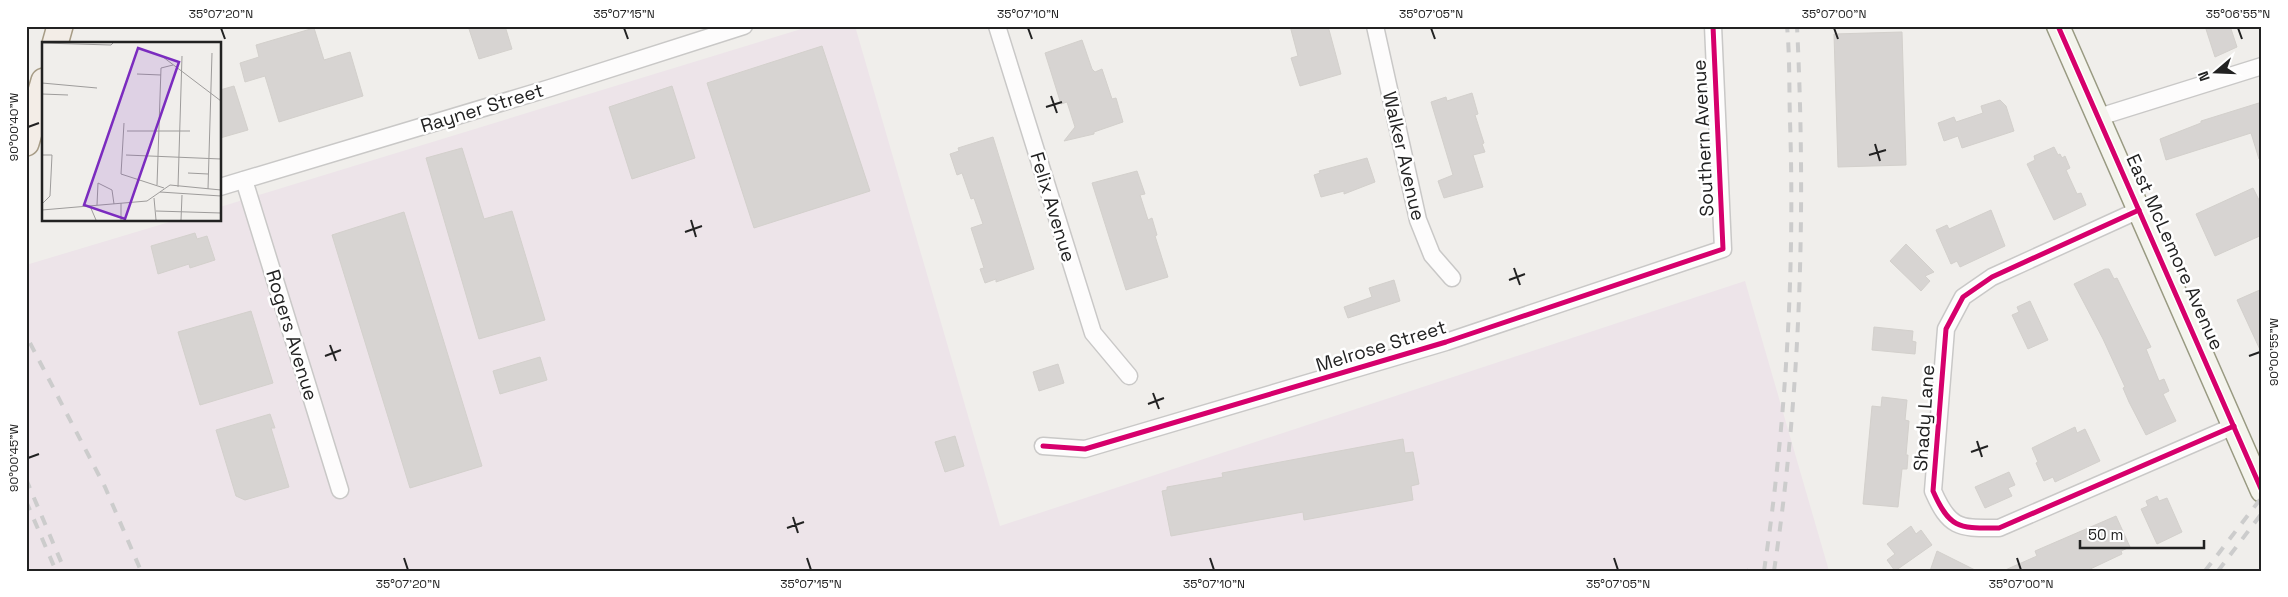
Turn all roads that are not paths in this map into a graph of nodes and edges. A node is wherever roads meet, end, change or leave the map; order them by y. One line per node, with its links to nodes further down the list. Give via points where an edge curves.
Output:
1 (60, 26): 7 (main road)
2 (744, 26): 12 (street, Rayner Street)
3 (997, 26): 17 (street, Felix Avenue, via 1093,333)
4 (1375, 26): 16 (street, Walker Avenue, via 1418,220 1432,255)
5 (1713, 26): 15 (street, Southern Avenue)
6 (2058, 26): 10 (main road, East McLemore Avenue)
7 (55, 42)
8 (2262, 66): 10 (street)
9 (42, 88): 11 (main road)
10 (2099, 117): 14 (main road, East McLemore Avenue)
11 (26, 143)
12 (244, 180): 13 (street, Rayner Street); 20 (street, Rogers Avenue)
13 (221, 187)
14 (2139, 210): 18 (main road, East McLemore Avenue); 18 (street, Shady Lane, via 1992,278 1963,297 1946,329 1933,491 1936,499 1943,513 1965,528 1999,528)
15 (1723, 248): 19 (street, Melrose Street, via 1446,342 1086,449)
16 (1452, 278)
17 (1129, 376)
18 (2234, 426): 21 (main road, East McLemore Avenue)
19 (1043, 446)
20 (340, 490)
21 (2262, 492)

